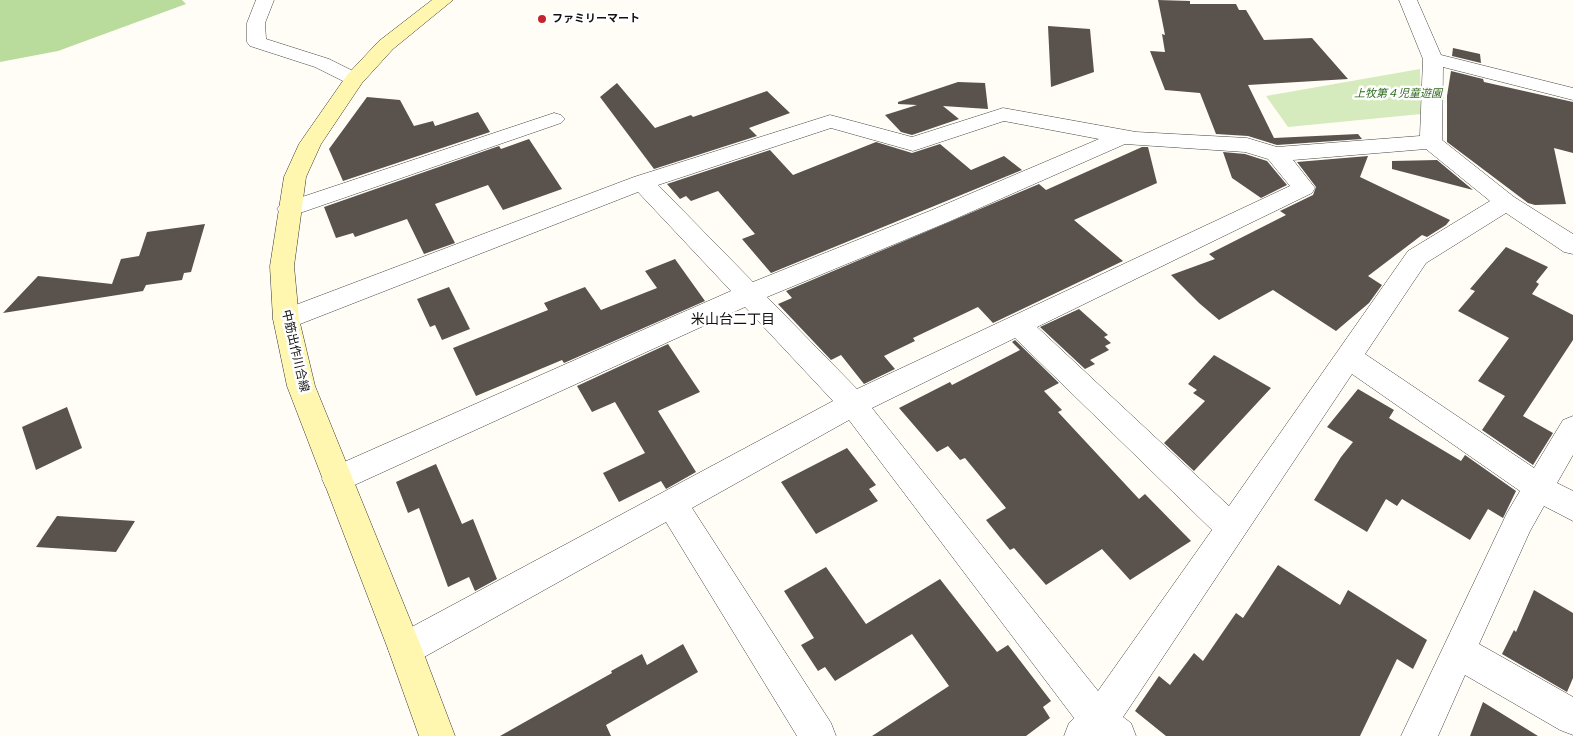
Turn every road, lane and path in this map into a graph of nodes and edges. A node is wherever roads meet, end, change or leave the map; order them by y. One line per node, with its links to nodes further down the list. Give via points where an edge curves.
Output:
1 (265, 0): 5 (street, via 256,23 257,42 322,64)
2 (444, 0): 5 (main road, 中筋出作川合線, via 386,46)
3 (1408, 0): 4 (street)
4 (1433, 59): 6 (street); 9 (street)
5 (354, 79): 13 (main road, 中筋出作川合線, via 310,144 295,177)
6 (1573, 94)
7 (554, 119): 13 (street)
8 (1124, 136): 10 (street, via 1247,145); 11 (street, via 1003,114 913,144 830,121); 15 (street)
9 (1430, 142): 10 (street); 12 (street)
10 (1276, 154): 17 (street, via 1304,188)
11 (642, 182): 15 (street); 16 (street)
12 (1506, 202): 14 (street); 18 (street, via 1416,257)
13 (289, 209): 16 (main road, 中筋出作川合線, via 282,266)
14 (1573, 246)
15 (749, 294): 19 (street); 21 (street)
16 (286, 319): 21 (main road, 中筋出作川合線, via 301,386)
17 (1018, 325): 19 (street); 25 (street)
18 (1348, 357): 22 (street); 25 (street)
19 (853, 404): 23 (street); 29 (street)
20 (1573, 428): 22 (street)
21 (336, 479): 26 (main road, 中筋出作川合線)
22 (1538, 487): 24 (street); 27 (street)
23 (671, 502): 26 (street); 31 (street)
24 (1573, 507)
25 (1231, 528): 29 (street)
26 (405, 649): 30 (main road, 中筋出作川合線)
27 (1459, 652): 28 (street); 32 (street)
28 (1573, 717)
29 (1099, 731)
30 (437, 736)
31 (818, 736)
32 (1419, 736)

